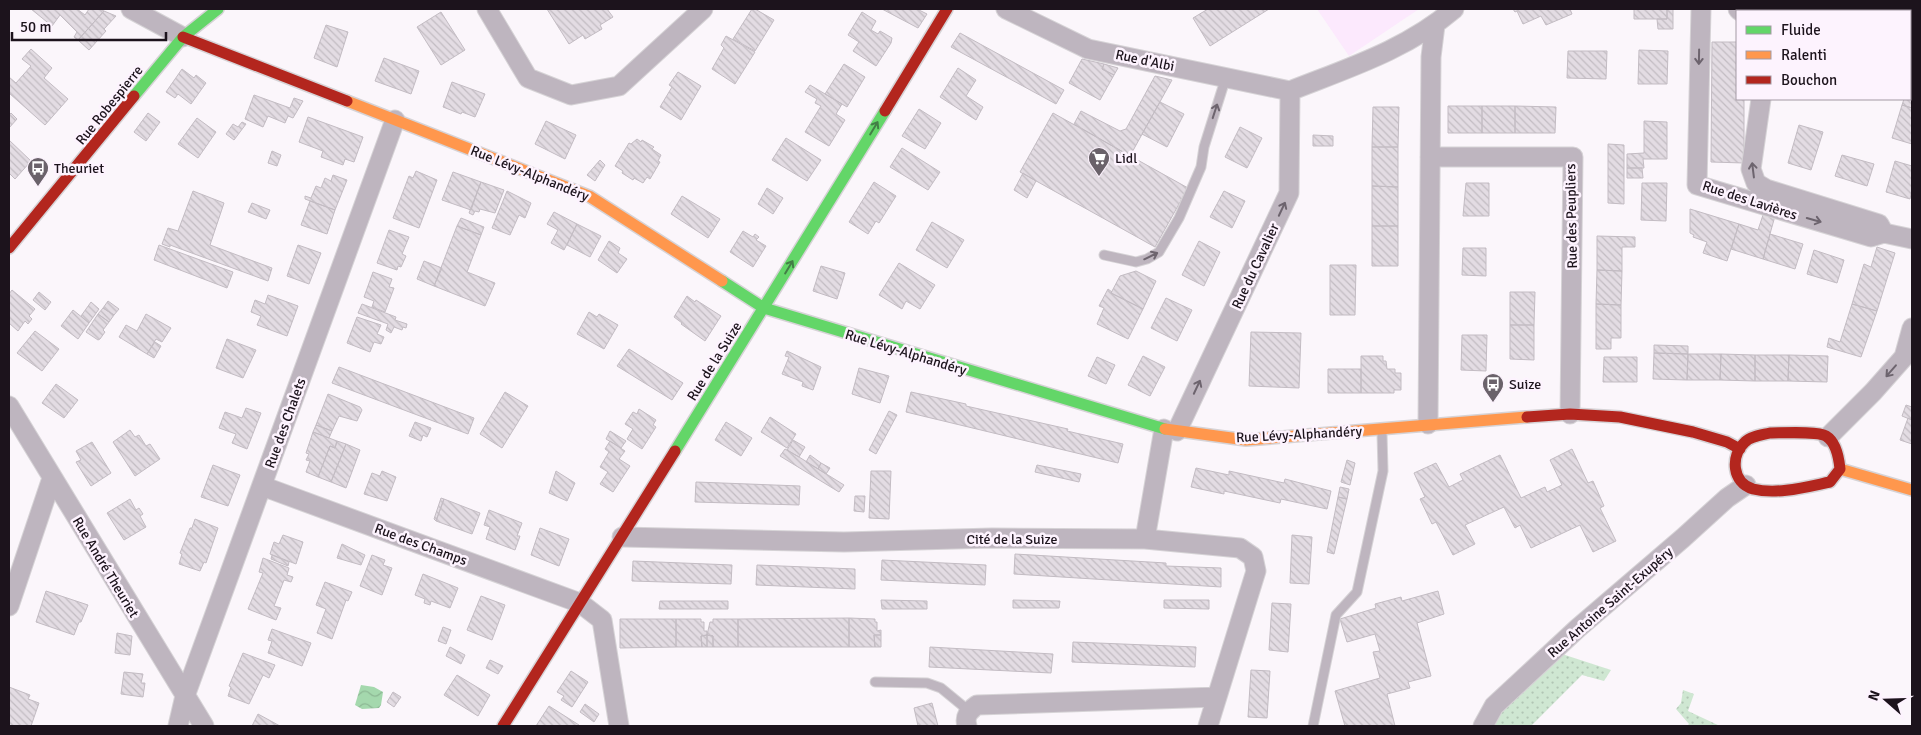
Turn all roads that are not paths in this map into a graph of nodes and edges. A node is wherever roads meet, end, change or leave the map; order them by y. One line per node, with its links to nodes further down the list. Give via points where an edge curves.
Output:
1 (131, 9): 10 (street, Rue Lévy-Alphandéry)
2 (218, 9): 10 (street, Rue Robespierre)
3 (487, 9): 4 (street, via 528,78 571,95 620,86)
4 (703, 9)
5 (947, 9): 20 (street, Rue de la Suize, one-way to 5)
6 (1454, 9): 9 (street)
7 (1701, 9): 16 (street, Rue des Lavières, one-way to 16, via 1697,186 1872,237)
8 (1018, 11): 11 (street, Rue d'Albi, via 1088,49)
9 (1435, 25): 12 (street, via 1395,49); 15 (street)
10 (184, 37): 14 (street, Rue Lévy-Alphandéry); 18 (street, Rue Robespierre)
11 (1226, 77): 12 (street, Rue d'Albi); 19 (lane, one-way to 11, via 1136,262 1159,252 1179,218 1201,167)
12 (1290, 91): 25 (street, Rue du Cavalier, one-way to 12, via 1289,194)
13 (1761, 100): 16 (street, one-way to 13, via 1879,224 1766,189 1756,183 1751,169)
14 (395, 120): 20 (street, Rue Lévy-Alphandéry, via 589,196); 32 (street, Rue des Chalets)
15 (1430, 157): 23 (street, Rue des Peupliers, via 1573,157); 24 (street)
16 (1884, 233): 17 (street, Rue des Lavières)
17 (1912, 239)
18 (9, 248)
19 (1104, 255)
20 (764, 308): 25 (street, Rue Lévy-Alphandéry); 34 (street, Rue de la Suize)
21 (1912, 328): 27 (street, one-way to 27, via 1904,357)
22 (9, 406): 30 (street, Rue André Theuriet)
23 (1570, 414): 24 (street, Rue Lévy-Alphandéry); 28 (street, Rue Lévy-Alphandéry, via 1620,417 1694,432)
24 (1428, 424): 26 (street, Rue Lévy-Alphandéry)
25 (1170, 430): 26 (street, Rue Lévy-Alphandéry, via 1246,440); 35 (street, Rue du Cavalier)
26 (1382, 430): 47 (lane, via 1383,471 1357,592 1336,614)
27 (1828, 437): 28 (street, via 1770,433 1745,441); 29 (street, via 1839,456)
28 (1740, 449): 31 (street, via 1735,457 1736,473)
29 (1840, 470): 31 (street, via 1830,482 1792,490); 33 (street)
30 (52, 478): 37 (street); 39 (street, Rue André Theuriet)
31 (1746, 485): 48 (street, Rue Antoine Saint-Exupéry, via 1578,628 1494,706)
32 (262, 486): 36 (street, Rue des Champs); 39 (street, Rue des Chalets)
33 (1912, 490)
34 (622, 537): 35 (street, Cité de la Suize, via 844,542 992,538); 36 (street, Rue de la Suize)
35 (1145, 539): 40 (street, Cité de la Suize, via 1240,548 1253,557 1256,571)
36 (580, 603): 44 (street, Rue de la Suize); 45 (street, via 602,620)
37 (9, 606)
38 (875, 682): 41 (lane, via 927,683 941,688)
39 (184, 696): 42 (street, Rue des Chalets); 43 (street, Rue André Theuriet)
40 (1217, 697): 41 (street, via 977,705); 46 (street, Cité de la Suize)
41 (968, 719)
42 (178, 726)
43 (204, 726)
44 (503, 726)
45 (618, 726)
46 (1208, 726)
47 (1313, 726)
48 (1483, 726)

